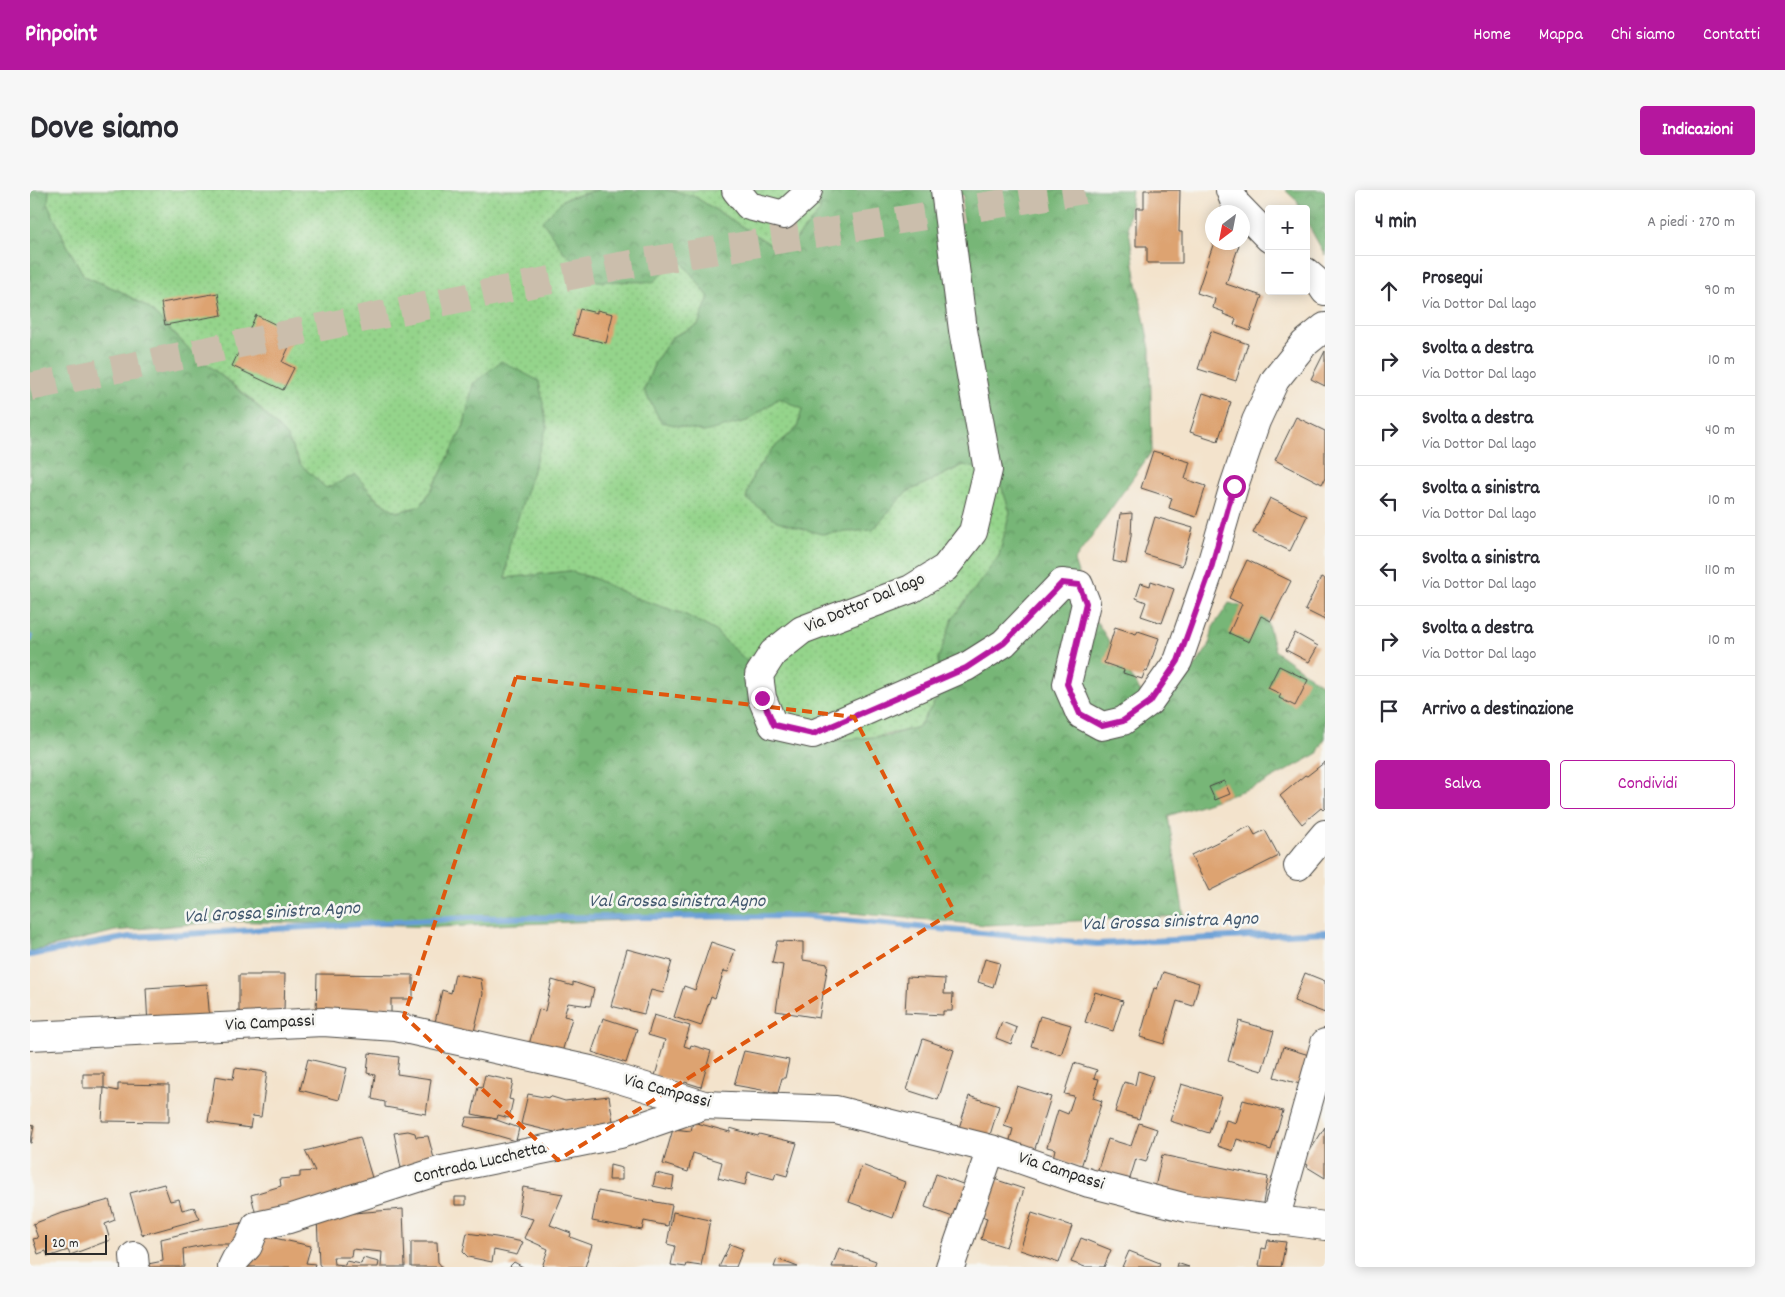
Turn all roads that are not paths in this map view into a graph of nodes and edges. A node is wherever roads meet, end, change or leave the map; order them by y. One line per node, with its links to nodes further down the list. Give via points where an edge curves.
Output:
1 (736, 190): 2 (street, via 750,206 784,215)
2 (808, 190)
3 (945, 190): 8 (street, Via Dottor Dal lago, via 963,330 988,470 973,532 945,568 911,589 802,630 773,652 759,675 762,698 774,725 813,734 966,668 1004,643 1062,583 1079,585 1086,603 1067,684 1080,714 1102,726 1123,721 1150,702 1178,661 1210,572 1256,421 1275,380 1304,344)
4 (1230, 190): 5 (street, via 1235,203)
5 (1265, 234)
6 (1310, 275): 7 (street)
7 (1325, 291)
8 (1325, 328)
9 (1325, 834): 10 (street)
10 (1298, 866)
11 (30, 1036): 13 (street, Via Campassi, via 323,1022 396,1028 590,1070)
12 (1325, 1043): 15 (street)
13 (704, 1105): 14 (street, Via Campassi, via 836,1110); 17 (street, Contrada Lucchetta, via 620,1134 442,1170 288,1219 256,1226 248,1246)
14 (992, 1149): 15 (street, Via Campassi, via 1089,1183 1151,1199 1187,1208); 18 (street)
15 (1275, 1220): 16 (street, Via Campassi)
16 (1325, 1226)
17 (232, 1267)
18 (950, 1267)

